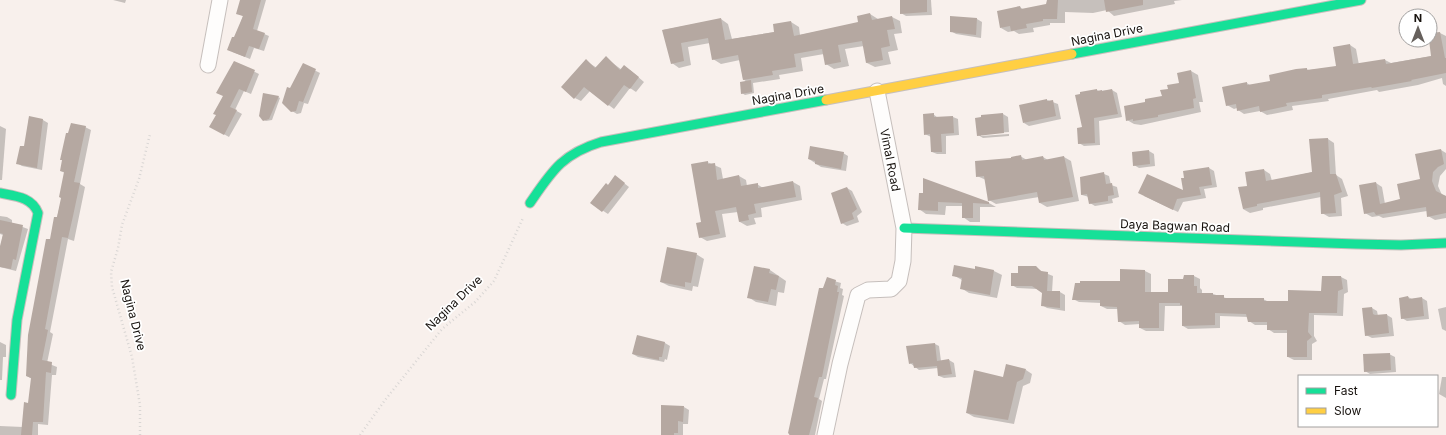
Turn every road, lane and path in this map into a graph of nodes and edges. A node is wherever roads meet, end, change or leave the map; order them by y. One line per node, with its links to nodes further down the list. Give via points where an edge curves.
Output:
1 (220, 0): 3 (street)
2 (1361, 0): 4 (street, Nagina Drive)
3 (208, 65)
4 (877, 91): 7 (street, Nagina Drive, via 584,146 568,154 558,164); 8 (street, Vimal Road)
5 (150, 134): 11 (path, Nagina Drive, via 139,179 122,225 111,272 112,287 132,357 140,406)
6 (0, 192): 10 (street, via 30,201 38,213 18,320)
7 (530, 203): 12 (path, Nagina Drive, via 494,281 442,329)
8 (904, 228): 9 (street, Daya Bagwan Road, via 1401,246); 13 (street, Vimal Road, via 902,272 896,285 886,290 863,292 855,301)
9 (1446, 243)
10 (11, 395)
11 (140, 435)
12 (360, 435)
13 (825, 435)

